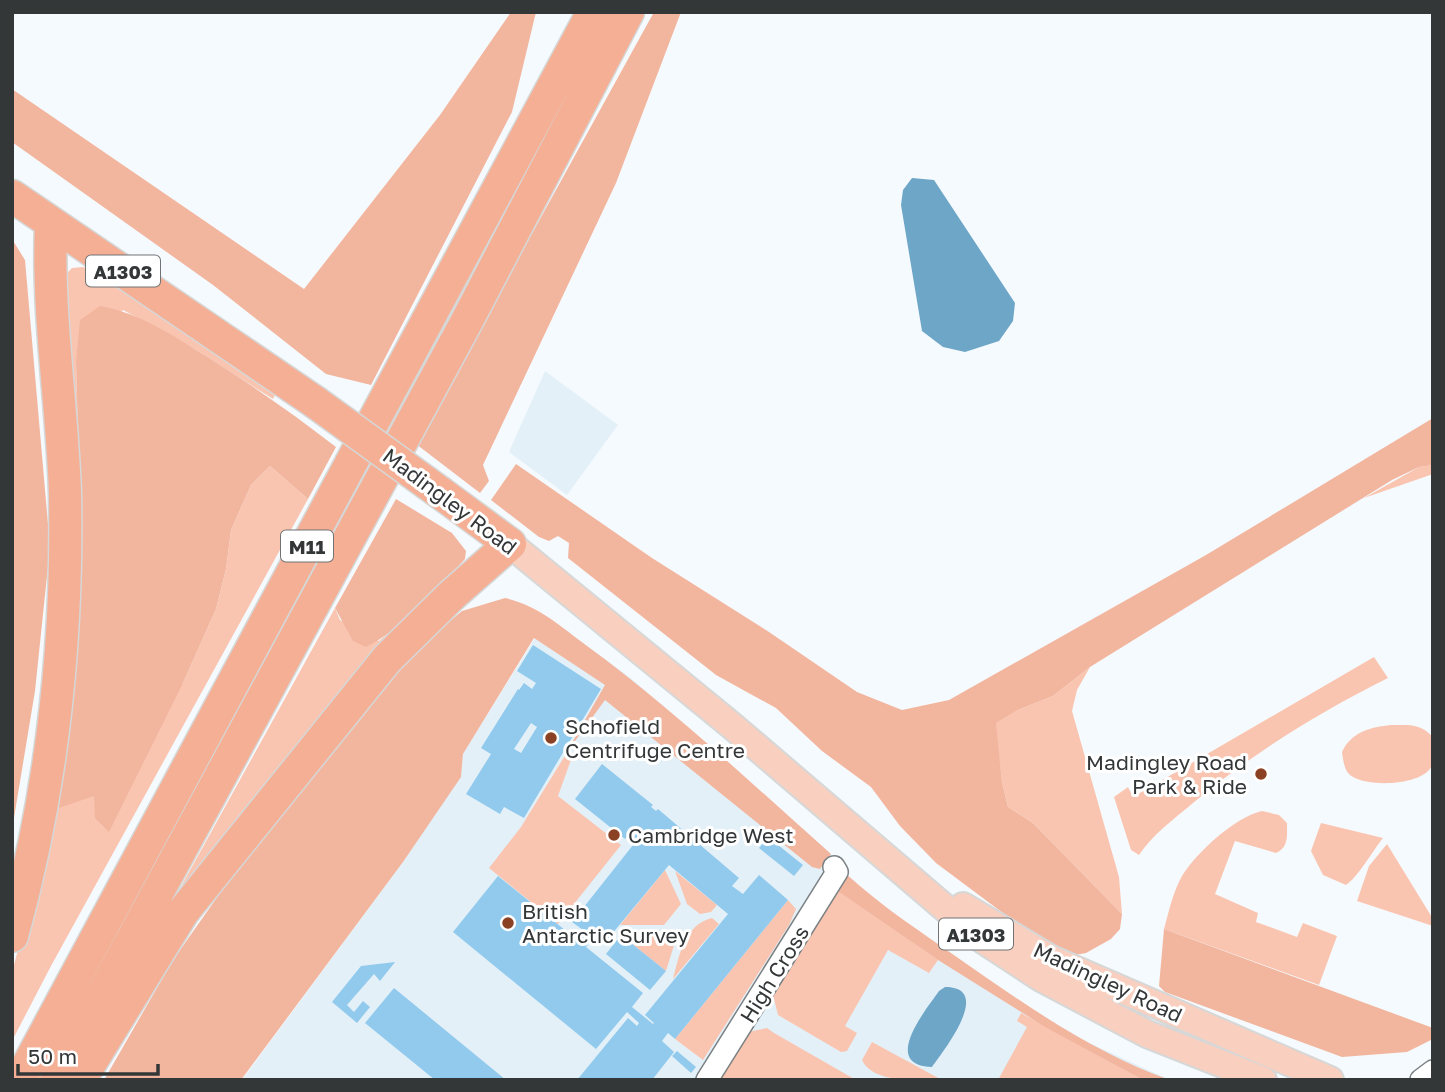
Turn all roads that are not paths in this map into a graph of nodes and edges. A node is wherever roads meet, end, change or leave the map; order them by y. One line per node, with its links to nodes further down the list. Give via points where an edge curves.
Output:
1 (593, 12): 10 (highway, M11)
2 (628, 12): 11 (highway, M11, via 468,319)
3 (12, 197): 4 (highway, Madingley Road / A1303)
4 (51, 223): 5 (highway, Madingley Road / A1303, bridge, via 315,402); 8 (highway, via 51,316 65,492 62,651 41,816)
5 (510, 544): 6 (main road, Madingley Road / A1303); 12 (highway, via 387,659 183,912)
6 (864, 838): 14 (main road, Madingley Road / A1303, via 980,938 1041,978 1147,1034); 15 (main road, Madingley Road / A1303, via 967,909 1051,959)
7 (834, 867): 13 (street, High Cross, via 836,872 817,906)
8 (12, 936)
9 (1433, 1071): 16 (street)
10 (20, 1080)
11 (56, 1080)
12 (80, 1080)
13 (707, 1080)
14 (1262, 1080)
15 (1330, 1080)
16 (1421, 1080)

